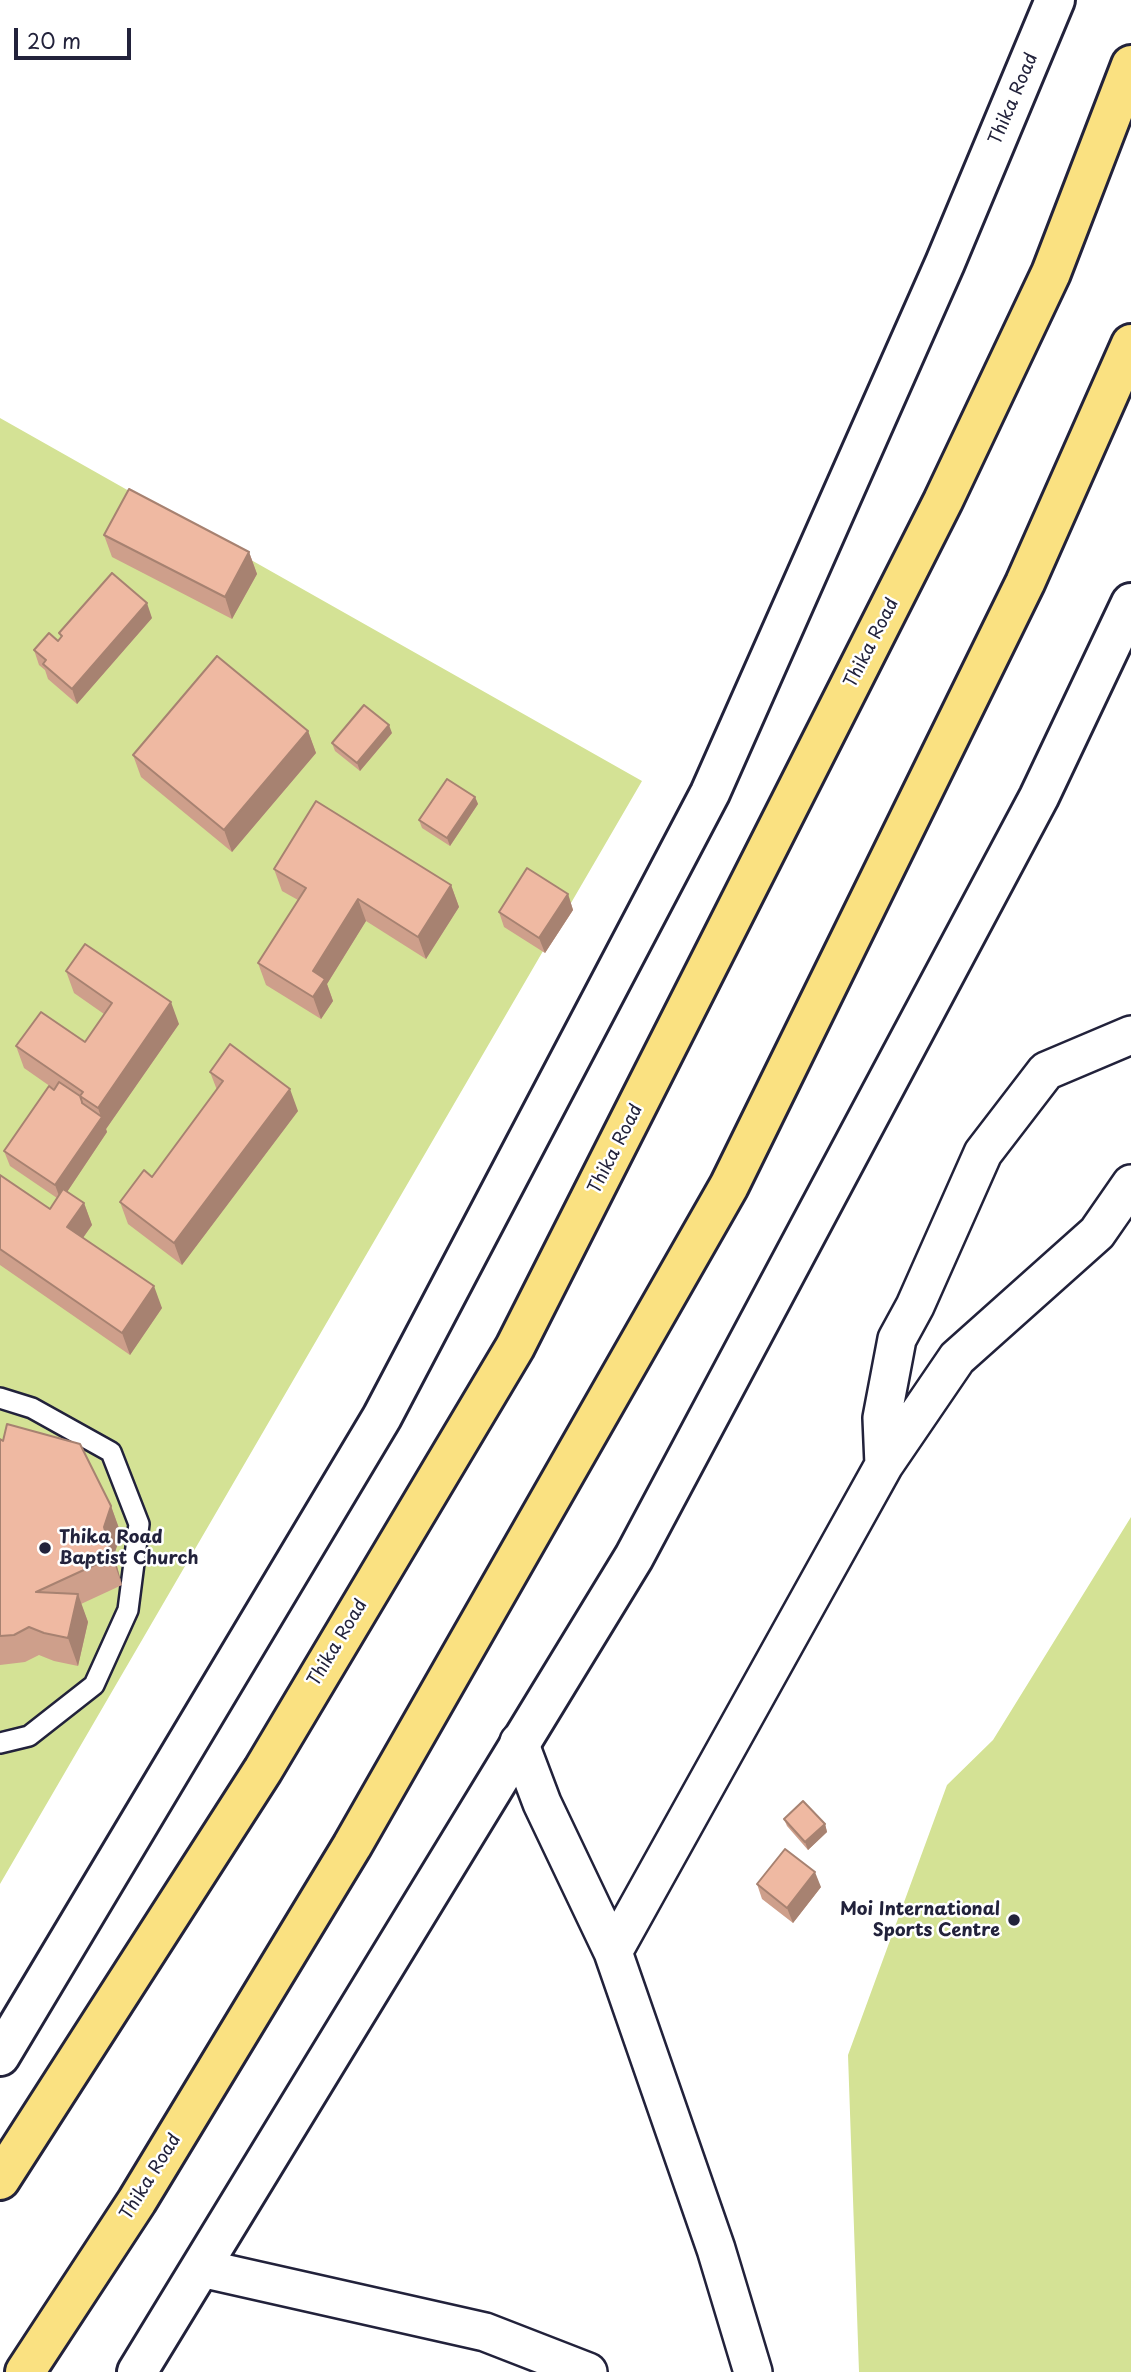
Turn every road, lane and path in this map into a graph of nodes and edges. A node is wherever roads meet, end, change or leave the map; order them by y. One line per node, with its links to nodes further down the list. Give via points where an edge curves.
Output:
1 (1055, 0): 12 (main road, Thika Road, via 945,263 710,793 382,1417)
2 (1131, 65): 13 (highway, Thika Road, via 1051,273 943,500 515,1347 263,1770)
3 (1131, 344): 15 (highway, Thika Road, via 1025,583 729,1186 352,1846 137,2201)
4 (1131, 603): 9 (main road, via 1039,797 634,1556)
5 (1131, 1035): 8 (street, via 1045,1072 983,1153 897,1339 883,1419)
6 (1131, 1184): 8 (street, via 1097,1233 957,1358)
7 (0, 1398): 10 (lane, via 32,1408 111,1452 139,1524 128,1610 94,1685 29,1736)
8 (884, 1465): 11 (street)
9 (519, 1742): 11 (street, via 542,1803); 14 (main road)
10 (0, 1743)
11 (613, 1952): 18 (street, via 716,2249)
12 (0, 2056)
13 (0, 2179)
14 (201, 2268): 16 (main road); 17 (street, via 485,2332)
15 (25, 2372)
16 (137, 2372)
17 (588, 2372)
18 (753, 2372)

